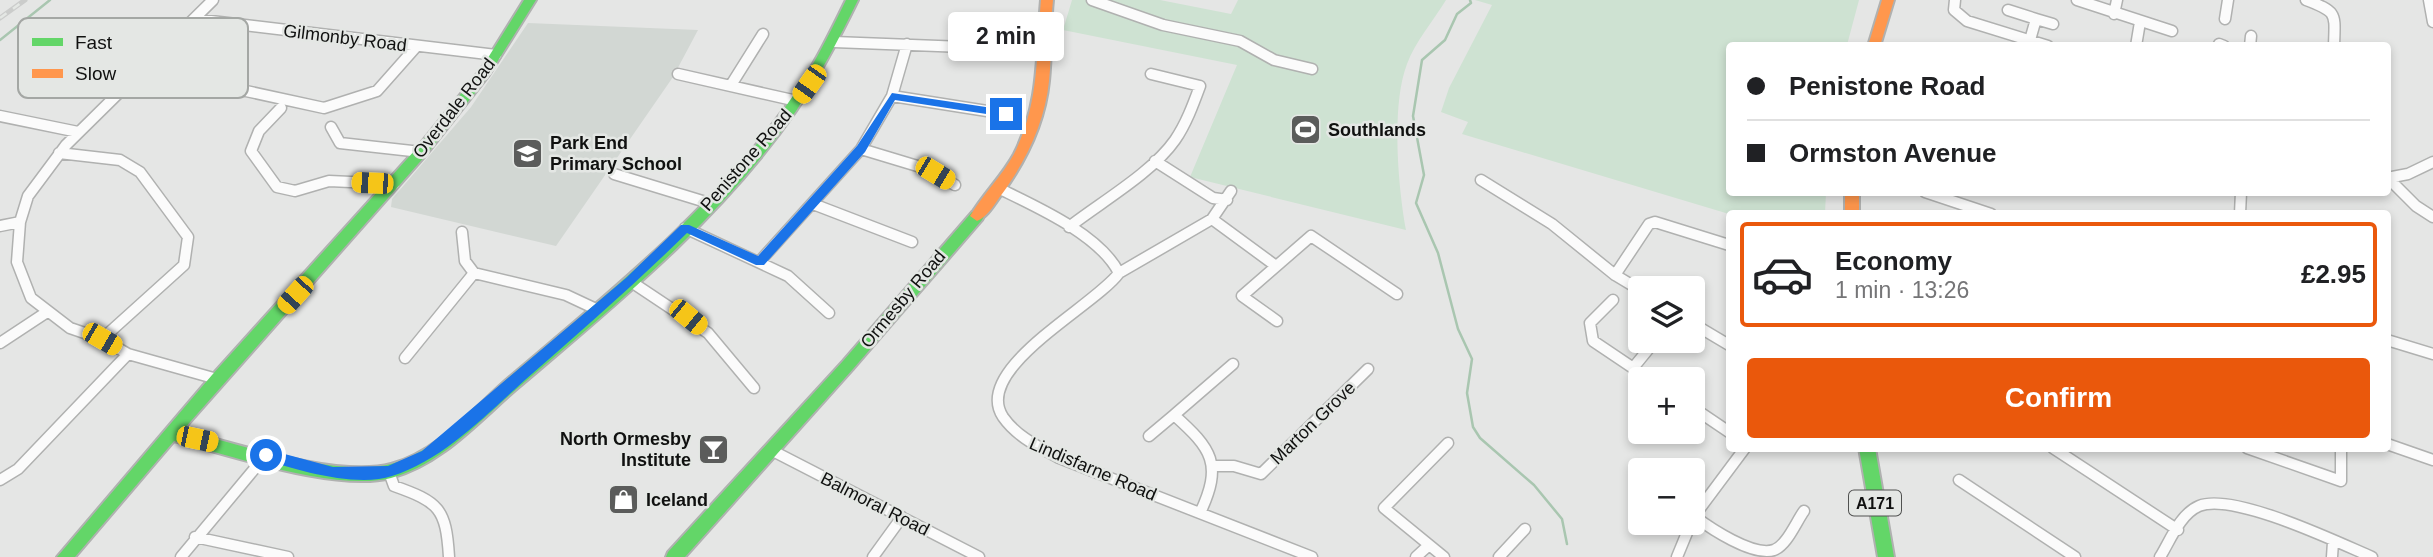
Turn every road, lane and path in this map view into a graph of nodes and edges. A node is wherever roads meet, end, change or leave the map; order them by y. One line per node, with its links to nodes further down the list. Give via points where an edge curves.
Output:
1 (214, 0): 15 (street)
2 (530, 0): 33 (street, Overdale Road)
3 (852, 0): 29 (street, Penistone Road)
4 (1047, 0): 60 (street, Ormesby Road, via 1035,121)
5 (1092, 0): 34 (street, via 1163,25 1240,41 1274,60)
6 (1888, 0): 25 (street)
7 (1955, 0): 24 (street, via 1954,10 1968,21)
8 (2077, 0): 14 (street)
9 (2117, 0): 14 (street)
10 (2228, 0): 17 (street)
11 (2305, 0): 28 (street, via 2330,9 2335,16)
12 (2429, 0): 19 (street)
13 (2008, 10): 16 (street)
14 (2114, 14): 18 (street)
15 (195, 18)
16 (2036, 19): 20 (street); 24 (street)
17 (2225, 19)
18 (2140, 22): 22 (street); 27 (street)
19 (2433, 22)
20 (2053, 24)
21 (248, 26): 31 (street, Gilmonby Road)
22 (2172, 31)
23 (763, 34): 37 (street)
24 (2030, 40): 26 (street)
25 (1875, 42)
26 (2036, 42)
27 (2137, 42)
28 (2334, 42)
29 (834, 43): 30 (street); 41 (street, Penistone Road)
30 (907, 44): 32 (street); 39 (street)
31 (416, 47): 33 (street, Gilmonby Road); 38 (street, via 377,91 324,108)
32 (990, 48)
33 (496, 55): 50 (street, Overdale Road)
34 (1312, 69)
35 (678, 74): 37 (street)
36 (1151, 74): 52 (street, via 1200,86 1185,124)
37 (731, 85): 41 (street)
38 (248, 92)
39 (892, 96): 43 (street); 49 (street)
40 (116, 98): 48 (street)
41 (797, 101): 62 (street, Penistone Road, via 779,128)
42 (281, 108): 45 (street)
43 (1006, 114)
44 (0, 116): 48 (street)
45 (266, 123): 46 (street); 58 (street, via 251,151 277,187 295,191 329,181)
46 (278, 127)
47 (331, 127): 50 (street, via 340,143)
48 (78, 132): 51 (street)
49 (861, 149): 59 (street, via 923,168); 63 (street)
50 (421, 152): 58 (street, Overdale Road)
51 (59, 153): 67 (street, via 28,196); 88 (street, via 120,160 140,172 188,237 184,265)
52 (1155, 161): 66 (street, via 1213,198 1229,196); 69 (street)
53 (2433, 162): 55 (street)
54 (614, 174): 62 (street)
55 (2391, 177)
56 (1480, 180): 78 (street, via 1552,224)
57 (2391, 182): 65 (street)
58 (394, 184): 100 (street, Overdale Road)
59 (955, 185)
60 (1000, 189): 69 (street, via 1035,204); 109 (street, Ormesby Road)
61 (1939, 196): 64 (street)
62 (709, 203): 70 (street, Penistone Road)
63 (813, 204): 72 (street); 74 (street)
64 (1979, 210)
65 (2433, 217)
66 (1212, 219): 75 (street); 77 (street, Lindisfarne Road)
67 (20, 222): 68 (street); 84 (street, via 17,262 32,298)
68 (0, 226)
69 (1069, 227): 77 (street, via 1114,260)
70 (685, 228): 74 (street); 79 (street, Penistone Road)
71 (462, 232): 76 (street, via 465,261)
72 (912, 242)
73 (1726, 244): 78 (street, via 1655,222 1649,224)
74 (760, 261): 85 (street, via 801,285)
75 (1276, 266): 81 (street, via 1311,236); 86 (street, via 1242,296)
76 (474, 273): 83 (street, via 566,295); 95 (street)
77 (1119, 273): 123 (street, Lindisfarne Road, via 1006,370 996,400 1000,414 1027,443)
78 (1615, 275): 80 (street)
79 (630, 281): 83 (street, Penistone Road); 101 (street, via 708,333)
80 (1628, 283)
81 (1397, 294)
82 (1613, 300): 97 (street, via 1590,323 1590,332 1593,341)
83 (598, 310): 118 (street, Penistone Road, via 426,455)
84 (47, 312): 88 (street, via 70,328); 90 (street)
85 (829, 313)
86 (1277, 321)
87 (1705, 331): 91 (street)
88 (102, 339): 93 (street)
89 (2391, 341): 94 (street)
90 (0, 343)
91 (1726, 343)
92 (1645, 353): 98 (street)
93 (128, 354): 100 (street); 119 (street, via 18,469)
94 (2433, 354)
95 (405, 358)
96 (1233, 364): 102 (street)
97 (1632, 367)
98 (1634, 367)
99 (1368, 369): 117 (street, Marton Grove, via 1261,474)
100 (217, 379): 105 (street, Overdale Road)
101 (754, 388)
102 (1174, 415): 106 (street); 117 (street, via 1203,440)
103 (1705, 416): 104 (street)
104 (1726, 430)
105 (173, 434): 115 (street, Penistone Road); 132 (street, Overdale Road)
106 (1149, 436)
107 (1448, 443): 131 (street, via 1384,508)
108 (2391, 445): 116 (street)
109 (771, 450): 124 (street, Balmoral Road); 136 (street, Ormesby Road)
110 (1742, 452): 121 (street)
111 (1868, 452): 144 (street, A171)
112 (2059, 452): 127 (street)
113 (2258, 452): 114 (street, via 2341,481)
114 (2341, 452)
115 (266, 455): 118 (street, Penistone Road, via 333,473); 129 (street)
116 (2433, 460)
117 (1215, 466): 123 (street)
118 (389, 472): 135 (street, via 394,486 433,501 448,520)
119 (0, 480)
120 (1959, 480): 145 (street)
121 (1705, 502)
122 (1804, 511): 126 (street, via 1765,555 1743,551)
123 (1200, 513): 139 (street, Lindisfarne Road)
124 (902, 517): 137 (street); 138 (street, Balmoral Road)
125 (1525, 528): 142 (street)
126 (1705, 528)
127 (2178, 530): 130 (street, via 2186,516 2201,505 2225,504 2253,510); 146 (street)
128 (1686, 535): 143 (street)
129 (195, 537): 133 (street); 134 (street)
130 (2333, 542): 147 (street); 148 (street)
131 (1429, 545): 140 (street); 141 (street)
132 (65, 557)
133 (181, 557)
134 (288, 557)
135 (449, 557)
136 (674, 557)
137 (873, 557)
138 (979, 557)
139 (1312, 557)
140 (1416, 557)
141 (1444, 557)
142 (1499, 557)
143 (1677, 557)
144 (1886, 557)
145 (2075, 557)
146 (2160, 557)
147 (2332, 557)
148 (2372, 557)

